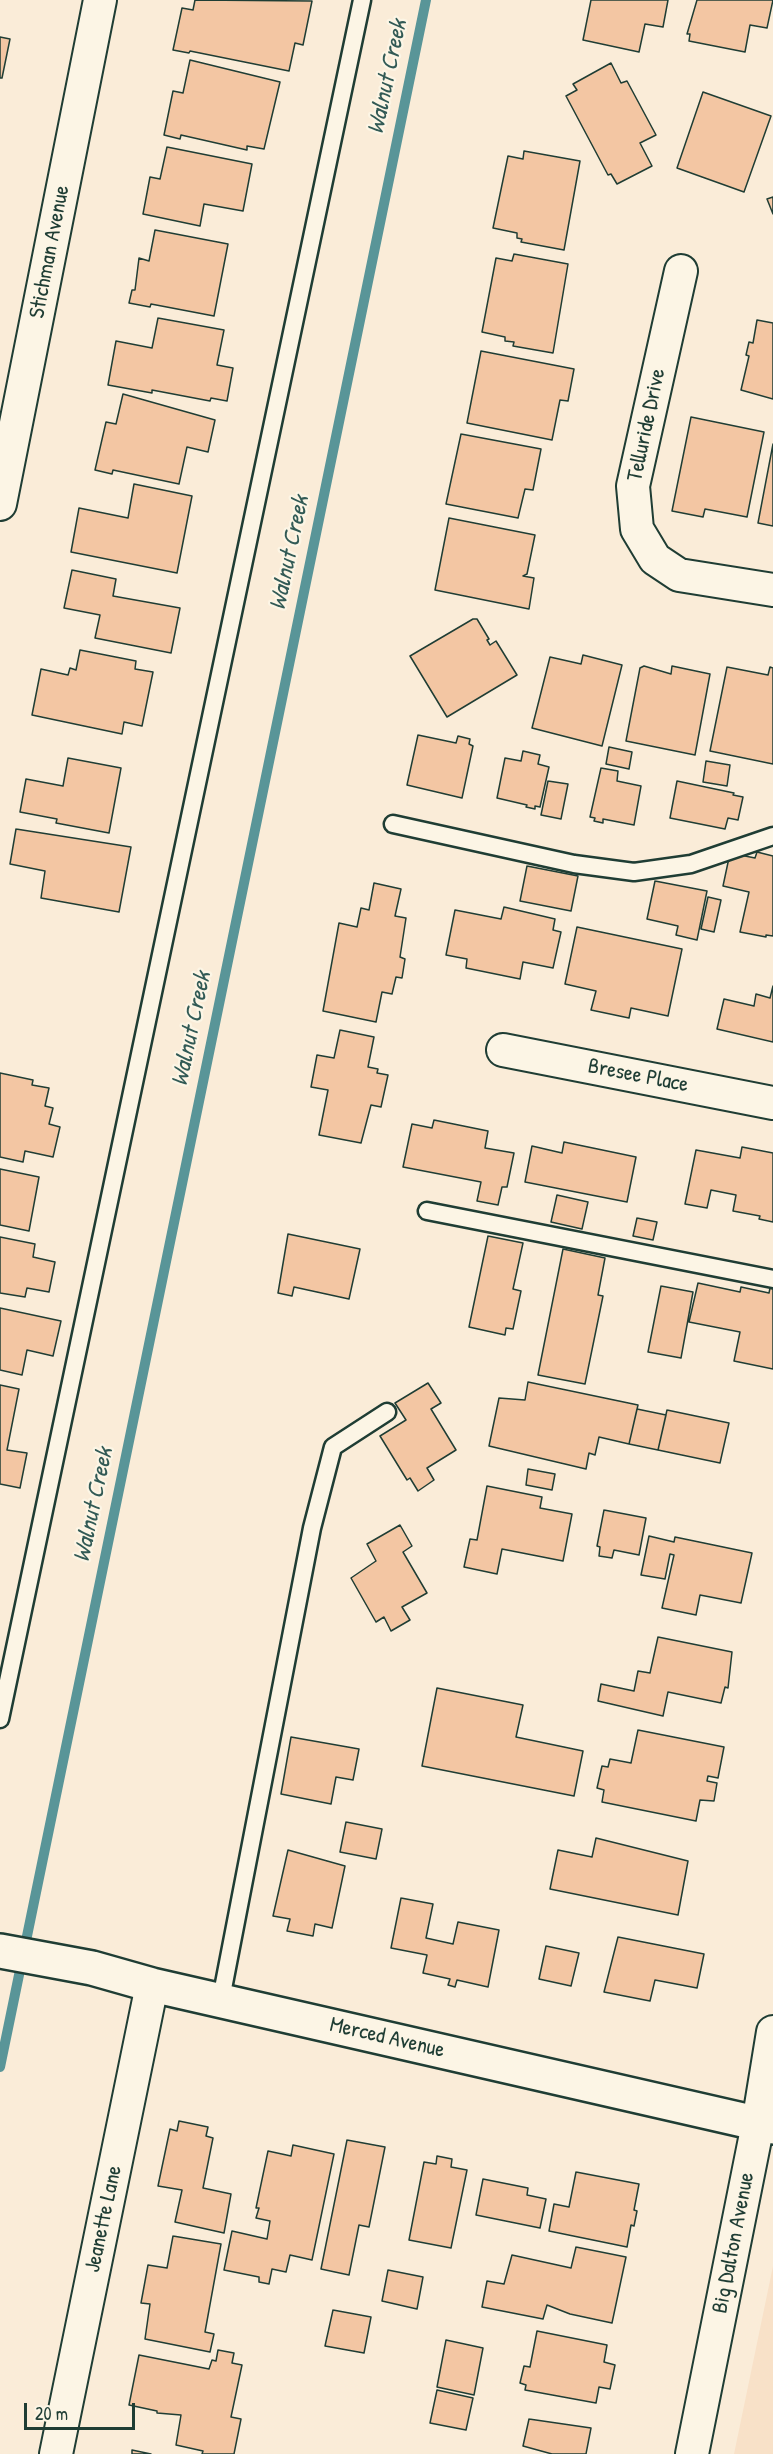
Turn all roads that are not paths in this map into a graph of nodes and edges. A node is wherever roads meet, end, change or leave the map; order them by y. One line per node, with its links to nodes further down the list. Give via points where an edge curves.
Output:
1 (100, 0): 4 (street, Stichman Avenue)
2 (362, 0): 13 (lane)
3 (681, 271): 5 (street, Telluride Drive, via 633,486 637,529 655,559 679,575)
4 (0, 504)
5 (773, 590)
6 (393, 824): 7 (lane, via 574,864 634,872 691,864)
7 (773, 836)
8 (502, 1050): 9 (street, Bresee Place)
9 (773, 1103)
10 (427, 1211): 11 (lane)
11 (773, 1278)
12 (387, 1412): 16 (lane, via 333,1448 312,1528)
13 (0, 1719)
14 (0, 1951): 15 (main road, Merced Avenue)
15 (152, 1984): 16 (main road, Merced Avenue); 19 (street, Jeanette Lane)
16 (221, 1999): 18 (main road, Merced Avenue)
17 (773, 2032): 18 (street, Big Dalton Avenue)
18 (765, 2126): 20 (street, Big Dalton Avenue)
19 (56, 2454)
20 (692, 2454)

